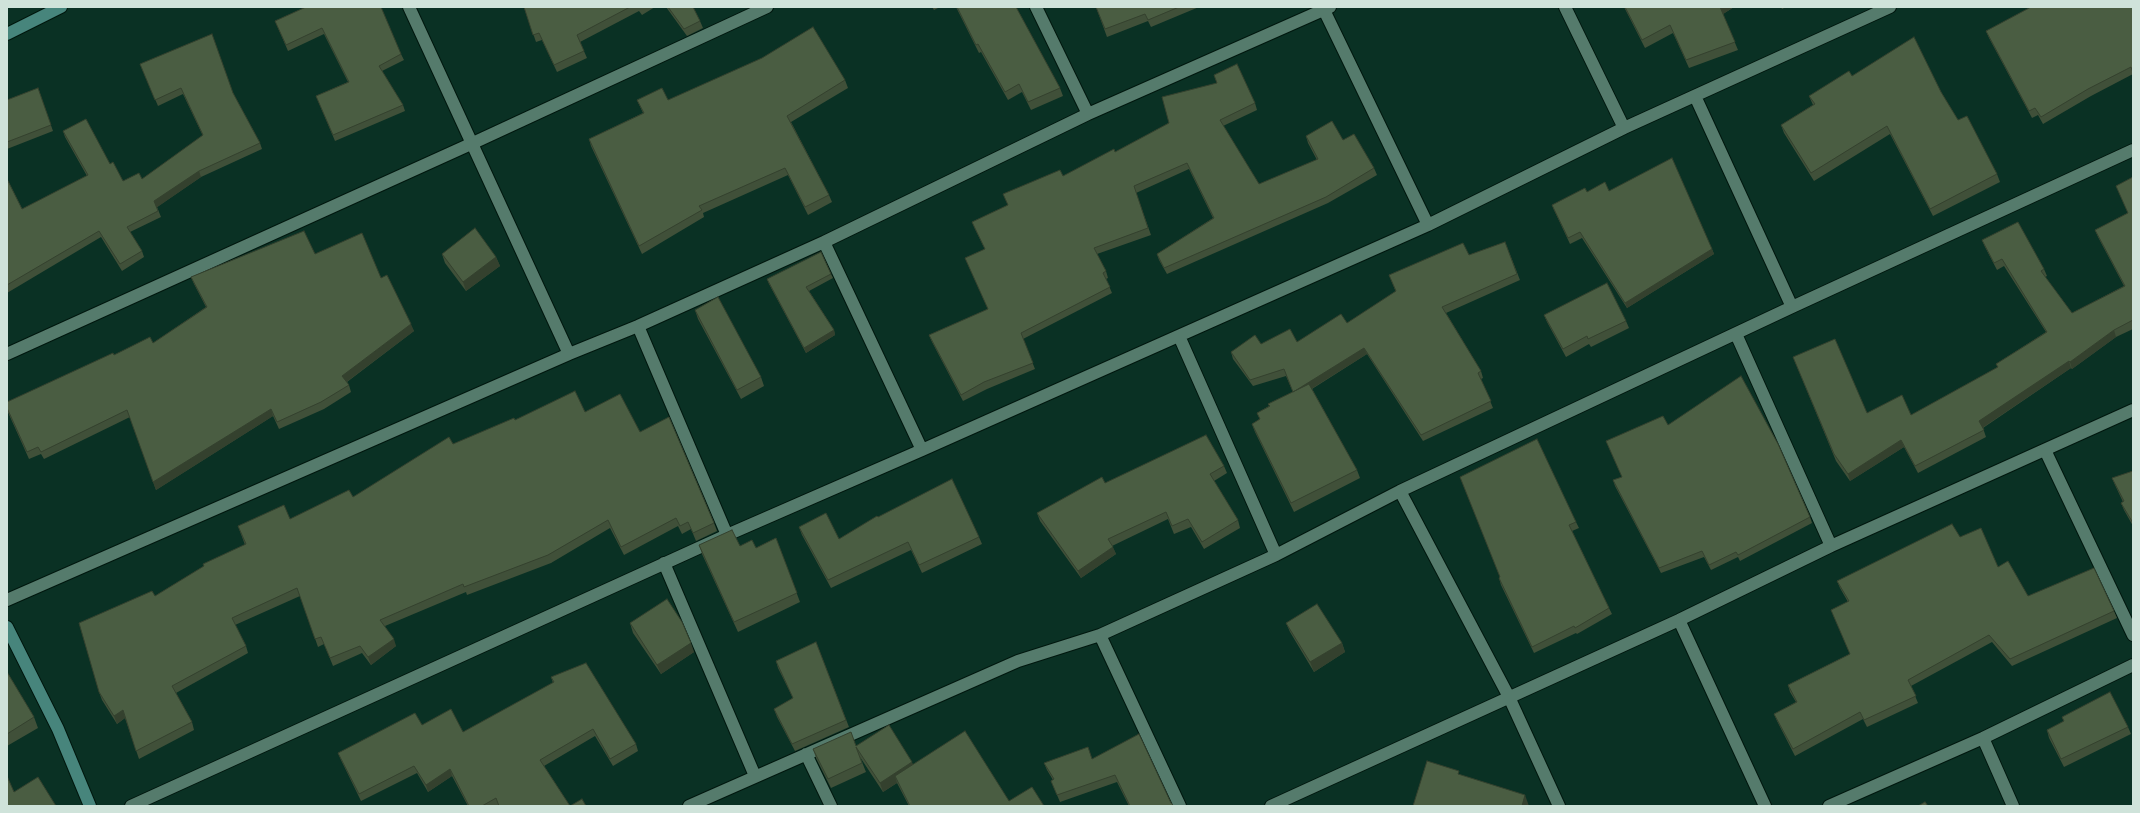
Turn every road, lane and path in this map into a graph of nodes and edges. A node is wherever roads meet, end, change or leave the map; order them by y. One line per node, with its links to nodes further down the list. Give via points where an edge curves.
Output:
1 (61, 7): 8 (street)
2 (409, 7): 12 (street)
3 (767, 7): 12 (street)
4 (1036, 7): 10 (street)
5 (1565, 7): 11 (street)
6 (1890, 7): 9 (street)
7 (1327, 8): 10 (street); 14 (street)
8 (7, 34)
9 (1695, 96): 11 (street); 16 (street)
10 (1088, 114): 15 (street)
11 (1624, 128): 14 (street)
12 (473, 143): 20 (street); 21 (street)
13 (2133, 150): 16 (street)
14 (1428, 225): 19 (street)
15 (824, 242): 17 (street); 23 (street)
16 (1792, 307): 18 (street)
17 (638, 326): 21 (street); 26 (street)
18 (1736, 334): 25 (street); 27 (street)
19 (1180, 336): 23 (street); 28 (street)
20 (7, 354)
21 (569, 354): 30 (street)
22 (2133, 410): 24 (street)
23 (922, 450): 26 (street)
24 (2045, 450): 27 (street); 34 (street)
25 (1400, 491): 28 (street); 37 (street)
26 (727, 535): 29 (street)
27 (1831, 546): 31 (street)
28 (1276, 555): 33 (street)
29 (664, 563): 40 (street); 42 (street)
30 (7, 600)
31 (1679, 620): 37 (street); 48 (street)
32 (7, 627): 35 (street)
33 (1100, 635): 39 (street, via 1018,661); 45 (street)
34 (2133, 635)
35 (10, 643): 41 (street, via 58,730)
36 (2133, 665): 38 (street)
37 (1509, 697): 46 (street); 47 (street)
38 (1983, 738): 49 (street); 50 (street)
39 (806, 754): 40 (street); 44 (street)
40 (755, 776): 43 (street)
41 (90, 806)
42 (131, 806)
43 (689, 806)
44 (831, 806)
45 (1180, 806)
46 (1271, 806)
47 (1558, 806)
48 (1765, 806)
49 (1828, 806)
50 (2013, 806)

